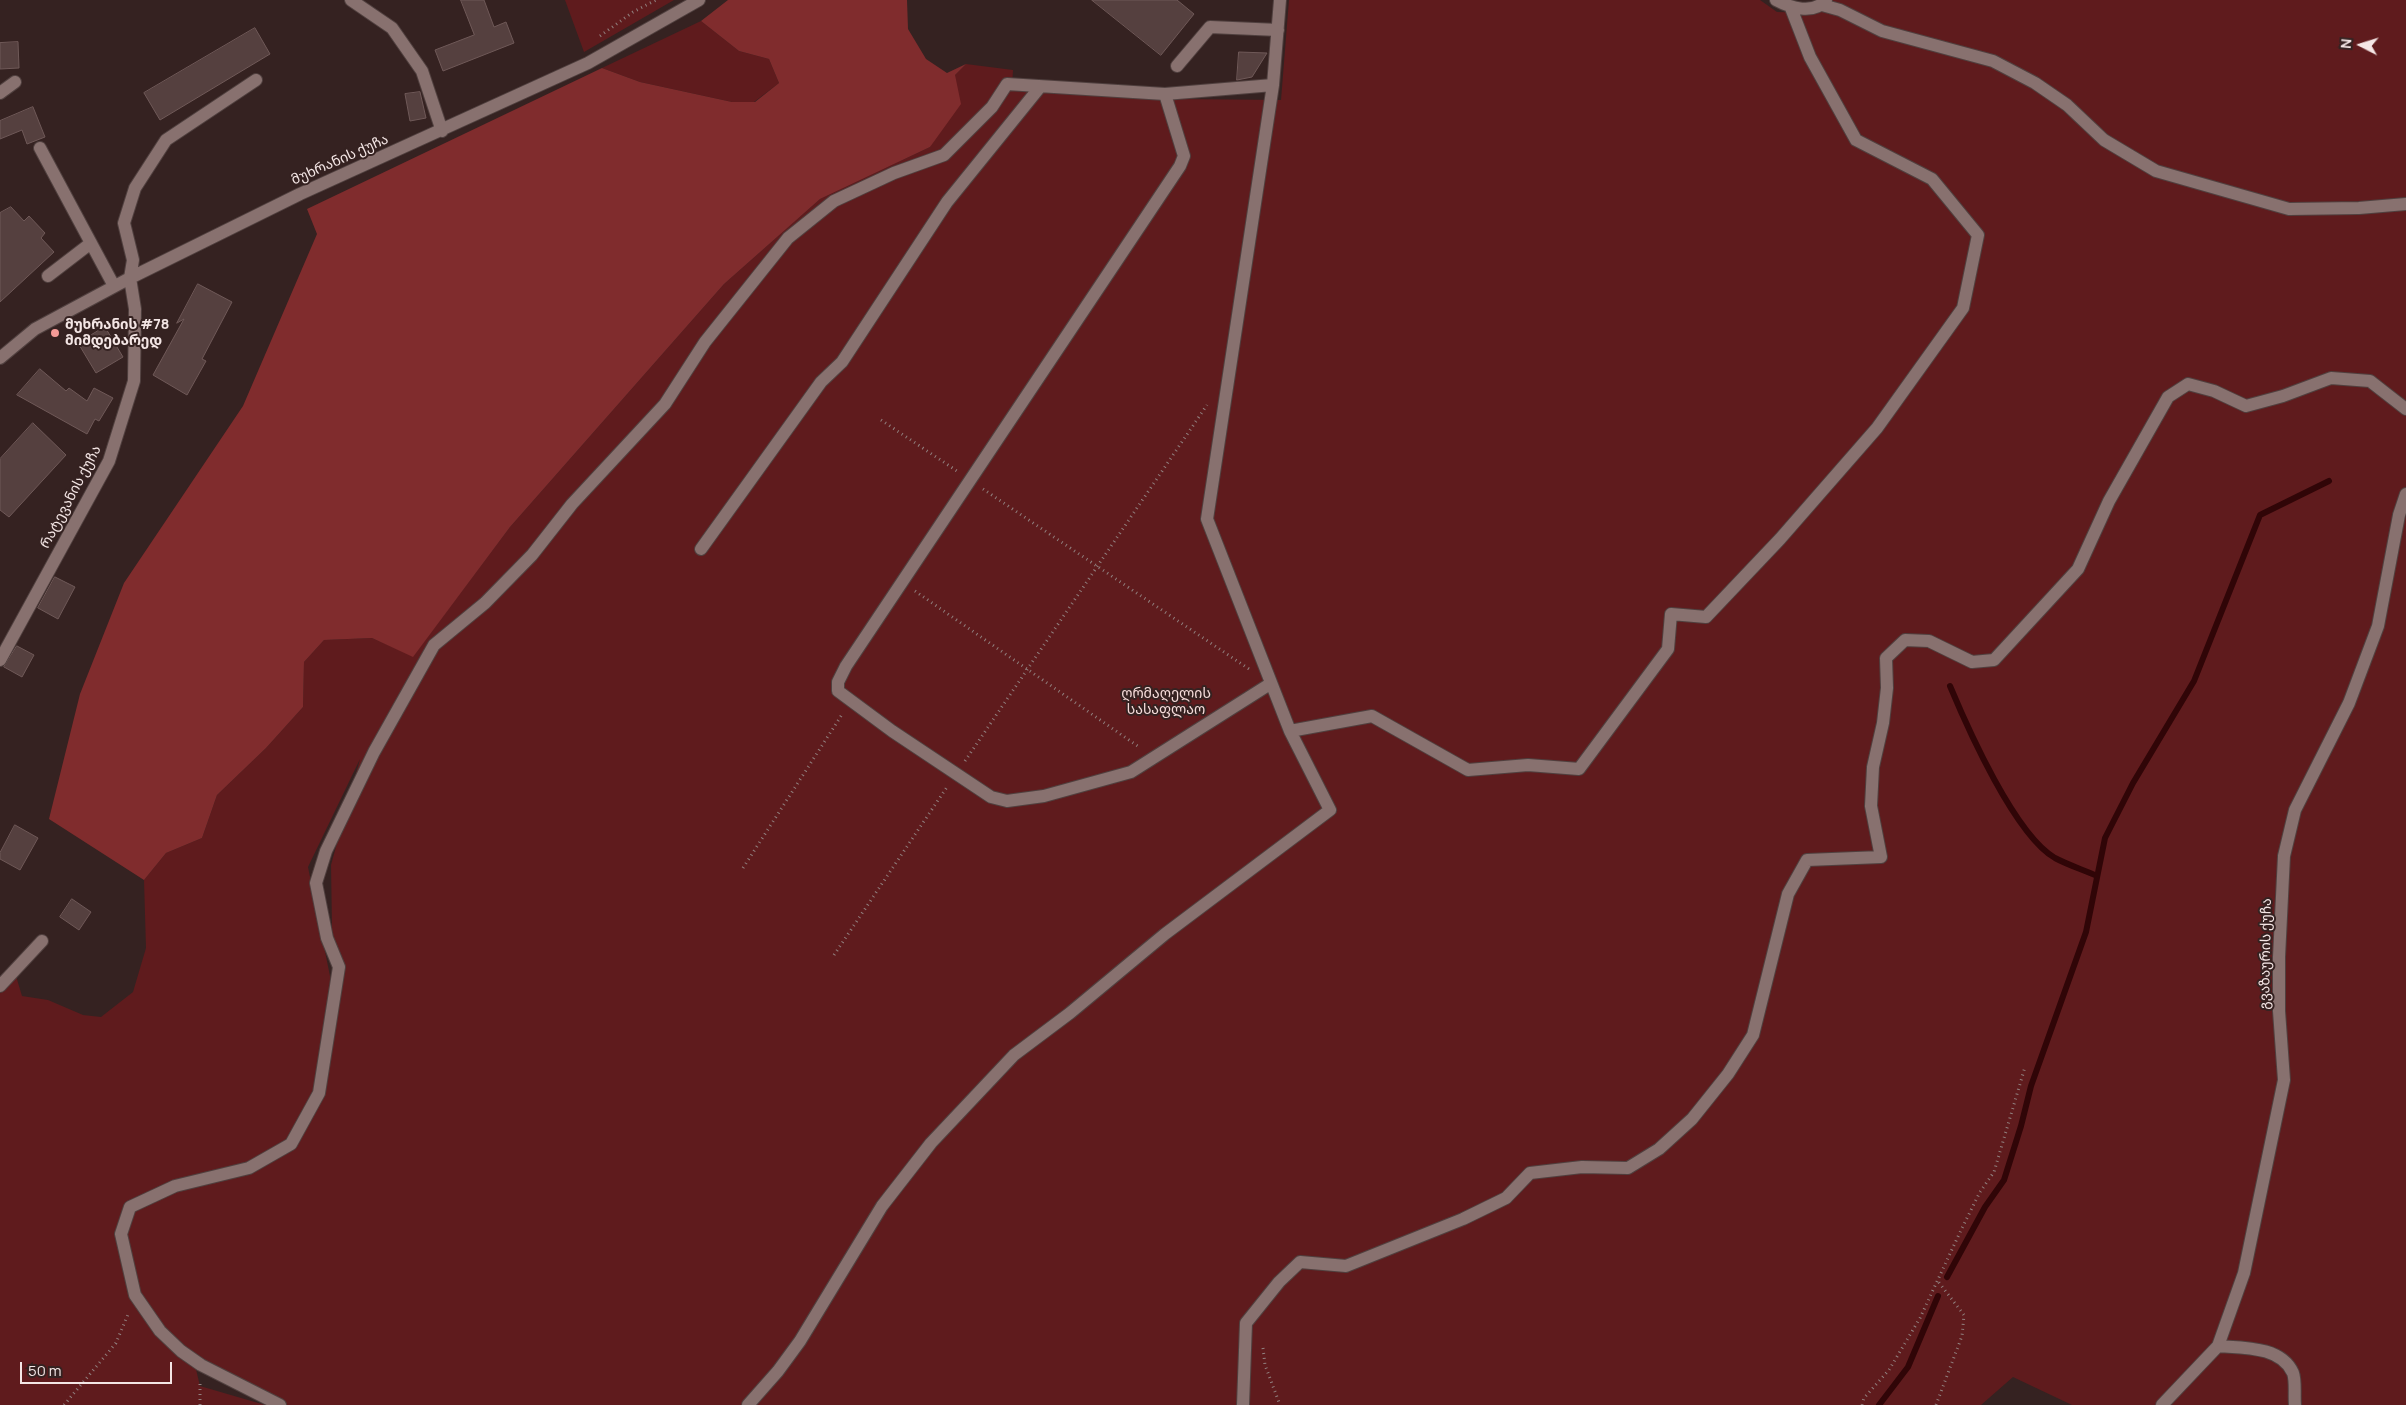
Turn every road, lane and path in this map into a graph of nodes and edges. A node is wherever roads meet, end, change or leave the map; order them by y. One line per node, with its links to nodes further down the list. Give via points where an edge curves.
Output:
1 (351, 0): 17 (street, via 392,28 422,70)
2 (656, 0): 9 (path)
3 (699, 0): 17 (street, მუხრანის ქუჩა, via 588,63)
4 (1280, 0): 8 (street)
5 (1776, 0): 7 (street)
6 (1824, 2): 7 (street, via 1804,9); 19 (street, via 1882,31 1993,61 2043,88 2067,105 2104,140 2156,171 2289,208)
7 (1791, 8): 37 (street, via 1810,57 1856,140 1932,179 1978,235 1964,308 1877,428 1780,539 1706,617 1671,614 1668,649 1579,770 1528,765 1468,770 1372,716)
8 (1278, 30): 10 (street, via 1210,27); 13 (street)
9 (594, 40)
10 (1177, 66)
11 (256, 80): 22 (street, რატევანის ქუჩა, via 166,140 135,188 124,223 132,260)
12 (15, 82): 15 (street)
13 (1273, 85): 16 (street); 35 (street, via 1207,519)
14 (1040, 87): 16 (street); 30 (street, via 947,202 842,362 821,382); 46 (street, via 1007,84 992,107 944,154 834,201 788,238 705,342 665,404 572,504 532,555 485,603 434,645 374,752 326,851 316,883 327,938 339,967 319,1093 290,1144 274,1154 249,1168 175,1186 130,1207 121,1234)
15 (0, 93)
16 (1165, 94): 28 (street, via 1184,156 1180,166)
17 (442, 131): 22 (street, მუხრანის ქუჩა, via 300,194)
18 (40, 148): 20 (street)
19 (2406, 204)
20 (91, 243): 21 (street); 23 (street)
21 (48, 276)
22 (130, 278): 23 (street, მუხრანის ქუჩა); 33 (street, რატევანის ქუჩა, via 135,309 134,381 109,461)
23 (114, 286): 24 (street, მუხრანის ქუჩა, via 35,329)
24 (0, 358)
25 (1212, 396): 31 (path)
26 (2406, 409): 52 (street, via 2370,381 2331,378 2246,406 2214,391 2188,384 2168,397 2109,501 2078,569 1994,660 1972,662 1929,641 1905,640 1886,658 1886,697 1873,767 1871,806 1881,857 1807,860 1788,894 1753,1035 1728,1074 1692,1119 1659,1149 1628,1168 1582,1167 1530,1173 1506,1198 1464,1219 1346,1266 1300,1262 1246,1322)
27 (882, 420): 28 (path)
28 (970, 480): 31 (path); 32 (street)
29 (2406, 494): 48 (street, გვაზაურის ქუჩა, via 2398,515 2378,626 2349,704 2296,810 2284,856 2279,956 2284,1080 2244,1273)
30 (701, 549)
31 (1097, 566): 34 (path); 35 (path)
32 (902, 582): 34 (path); 36 (street, via 838,682 838,691)
33 (0, 660)
34 (1027, 669): 38 (path); 39 (path)
35 (1270, 684): 37 (street); 38 (street)
36 (851, 702): 39 (street); 40 (path)
37 (1290, 732): 51 (street, via 1330,810 1165,934 1070,1013 1014,1054 931,1143 882,1206 800,1340)
38 (1153, 757): 39 (street, via 1131,772 1044,796 1007,801 991,797)
39 (956, 774): 42 (path)
40 (743, 868)
41 (42, 941): 43 (street)
42 (834, 955)
43 (0, 986)
44 (2025, 1067): 45 (path, via 1994,1172 1980,1192)
45 (1937, 1280): 54 (path, via 1920,1318); 55 (path, via 1964,1315 1962,1336)
46 (135, 1295): 49 (path, via 116,1343); 50 (street, via 160,1331 181,1351 201,1365)
47 (1263, 1346): 53 (path)
48 (2218, 1346): 56 (street, გვაზაურის ქუჩა); 57 (street, via 2248,1348 2277,1355 2293,1373)
49 (64, 1405)
50 (280, 1405)
51 (748, 1405)
52 (1243, 1405)
53 (1280, 1405)
54 (1862, 1405)
55 (1936, 1405)
56 (2162, 1405)
57 (2295, 1405)

